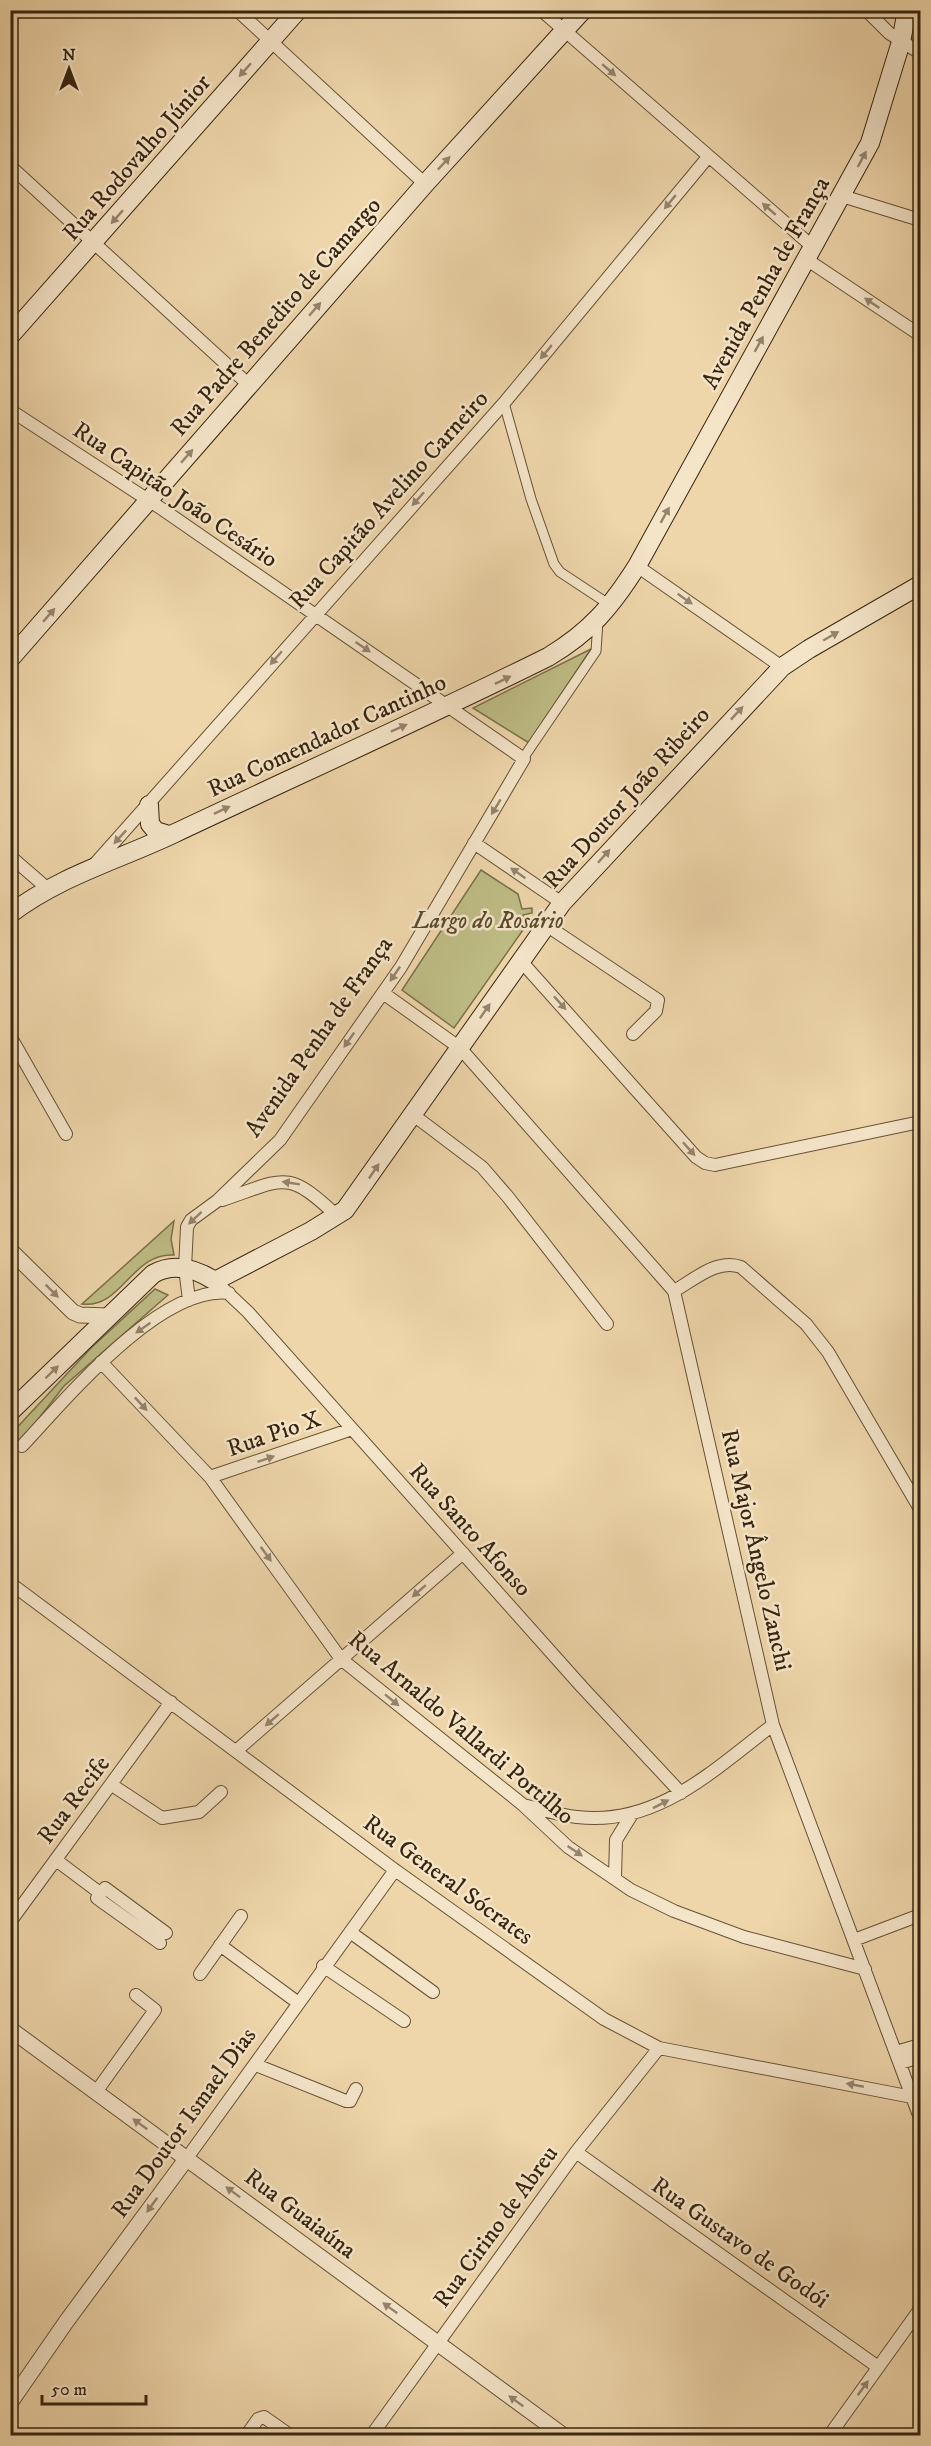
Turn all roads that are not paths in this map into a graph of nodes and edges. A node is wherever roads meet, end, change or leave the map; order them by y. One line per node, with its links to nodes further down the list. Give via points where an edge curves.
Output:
1 (237, 10): 8 (street)
2 (298, 10): 8 (main road, Rua Rodovalho Júnior)
3 (541, 10): 7 (street)
4 (583, 10): 7 (main road, Rua Padre Benedito de Camargo)
5 (866, 10): 9 (street)
6 (907, 10): 9 (main road, Avenida Penha de França)
7 (565, 32): 11 (street, one-way to 11); 13 (main road, Rua Padre Benedito de Camargo, one-way to 7)
8 (271, 40): 13 (street); 16 (main road, Rua Rodovalho Júnior, one-way to 16)
9 (901, 42): 10 (street); 14 (main road, Avenida Penha de França, one-way to 9, via 870,143)
10 (921, 53)
11 (708, 157): 17 (street, one-way to 11); 21 (street, Rua Capitão Avelino Carneiro, one-way to 21)
12 (10, 166): 16 (street)
13 (425, 184): 20 (main road, Rua Padre Benedito de Camargo, one-way to 13)
14 (842, 196): 15 (street); 17 (main road, Avenida Penha de França)
15 (921, 220)
16 (93, 244): 19 (main road, Rua Rodovalho Júnior); 20 (street)
17 (810, 253): 18 (street, one-way to 17); 24 (main road, Avenida Penha de França, one-way to 17)
18 (921, 335)
19 (10, 336)
20 (249, 385): 23 (main road, Rua Padre Benedito de Camargo, one-way to 20)
21 (504, 403): 26 (street, via 554,564); 27 (street, Rua Capitão Avelino Carneiro, one-way to 27)
22 (10, 410): 23 (street, Rua Capitão João Cesário)
23 (148, 500): 27 (street, Rua Capitão João Cesário); 29 (main road, Rua Padre Benedito de Camargo, one-way to 23)
24 (637, 566): 26 (main road, Rua Comendador Cantinho); 30 (street, one-way to 30)
25 (918, 591): 30 (main road, Rua Doutor João Ribeiro, one-way to 25, via 808,649)
26 (610, 605): 28 (main road, Rua Comendador Cantinho)
27 (314, 614): 31 (street, Rua Capitão João Cesário, one-way to 31); 33 (street, Rua Capitão Avelino Carneiro, one-way to 33)
28 (598, 621): 31 (main road, Rua Comendador Cantinho, one-way to 28, via 548,657 574,642); 32 (street, via 596,651)
29 (10, 659)
30 (782, 667): 39 (main road, Rua Doutor João Ribeiro, one-way to 30)
31 (450, 706): 32 (street, Rua Capitão João Cesário); 34 (main road, Rua Comendador Cantinho, one-way to 31)
32 (524, 757): 35 (street, Avenida Penha de França, one-way to 35)
33 (149, 805): 34 (main road, via 150,825); 37 (street, Rua Capitão Avelino Carneiro, one-way to 37)
34 (169, 835): 37 (main road, Rua Comendador Cantinho)
35 (474, 843): 39 (street, one-way to 35); 43 (street, Avenida Penha de França, one-way to 43)
36 (10, 856): 38 (street)
37 (93, 866): 38 (main road, Rua Comendador Cantinho)
38 (48, 889): 40 (main road, Rua Comendador Cantinho)
39 (562, 903): 41 (main road, Rua Doutor João Ribeiro)
40 (10, 914)
41 (546, 925): 42 (main road, Rua Doutor João Ribeiro); 44 (street, via 658,1000 656,1011)
42 (520, 960): 46 (main road, Rua Doutor João Ribeiro, one-way to 42); 48 (street, one-way to 48, via 705,1163 715,1165)
43 (383, 993): 46 (street); 50 (street, Avenida Penha de França, one-way to 50, via 280,1140)
44 (633, 1034)
45 (10, 1036): 49 (street)
46 (459, 1048): 47 (main road, Rua Doutor João Ribeiro); 56 (street, Rua Major Ângelo Zanchi)
47 (412, 1114): 51 (main road, Rua Doutor João Ribeiro, one-way to 47, via 354,1201); 60 (street, via 482,1167)
48 (921, 1122)
49 (66, 1134)
50 (217, 1201): 51 (street, one-way to 50, via 311,1191 290,1181); 53 (street, Avenida Penha de França, one-way to 53, via 187,1227)
51 (338, 1216): 54 (main road, Rua Doutor João Ribeiro)
52 (10, 1250): 59 (street, one-way to 59, via 73,1312)
53 (185, 1268): 55 (main road); 58 (street, Avenida Penha de França); 59 (main road, via 153,1274)
54 (232, 1274): 55 (main road, Rua Doutor João Ribeiro); 57 (street)
55 (215, 1281): 57 (street, Rua Santo Afonso)
56 (674, 1291): 66 (street, via 729,1263 741,1267 797,1316 828,1352); 71 (street, Rua Major Ângelo Zanchi)
57 (229, 1293): 58 (street, via 208,1293); 63 (street, Rua Santo Afonso)
58 (189, 1300): 61 (street, one-way to 61, via 135,1334)
59 (109, 1316): 62 (main road, one-way to 59)
60 (607, 1324)
61 (101, 1362): 64 (street); 65 (street, Rua Arnaldo Vallardi Portilho, one-way to 65)
62 (10, 1413)
63 (352, 1429): 65 (street, Rua Pio X, one-way to 63); 67 (street, Rua Santo Afonso)
64 (22, 1446)
65 (210, 1478): 69 (street, Rua Arnaldo Vallardi Portilho, one-way to 69)
66 (921, 1509)
67 (463, 1553): 69 (street, one-way to 69); 75 (street, Rua Santo Afonso)
68 (10, 1583): 70 (street, Rua General Sócrates)
69 (341, 1659): 72 (street, one-way to 72); 76 (street, Rua Arnaldo Vallardi Portilho, one-way to 76)
70 (171, 1702): 72 (street, Rua General Sócrates); 73 (street, Rua Recife)
71 (773, 1725): 75 (street); 86 (street, Rua Major Ângelo Zanchi)
72 (237, 1750): 79 (street, Rua General Sócrates)
73 (112, 1785): 74 (street, via 162,1818 199,1812); 78 (street, Rua Recife)
74 (221, 1792)
75 (681, 1793): 77 (street, one-way to 75, via 654,1808)
76 (522, 1804): 77 (street, via 576,1817); 80 (street, Rua Arnaldo Vallardi Portilho, one-way to 80, via 568,1847)
77 (632, 1814): 80 (street, via 616,1840)
78 (56, 1860): 83 (street, Rua Recife); 85 (street, via 100,1893 105,1888)
79 (395, 1870): 84 (street, Rua Doutor Ismael Dias); 97 (street, Rua General Sócrates, via 604,2019)
80 (615, 1877): 89 (street, Rua Arnaldo Vallardi Portilho, via 631,1890 684,1915 744,1937)
81 (921, 1915): 86 (street)
82 (241, 1916): 87 (street)
83 (10, 1922)
84 (350, 1932): 88 (street, Rua Doutor Ismael Dias); 91 (street)
85 (163, 1938)
86 (854, 1940): 89 (street, Rua Major Ângelo Zanchi)
87 (220, 1945): 90 (street); 93 (street)
88 (323, 1966): 93 (street, Rua Doutor Ismael Dias); 94 (street)
89 (865, 1969): 99 (street, Rua Major Ângelo Zanchi)
90 (200, 1974)
91 (433, 1992)
92 (136, 1995): 102 (street, via 155,2010)
93 (297, 2002): 100 (street, Rua Doutor Ismael Dias)
94 (404, 2021)
95 (10, 2029): 102 (street, Rua Guaiaúna)
96 (921, 2045): 99 (street)
97 (659, 2048): 103 (street, Rua General Sócrates, one-way to 97); 105 (street, Rua Cirino de Abreu)
98 (921, 2057): 99 (street)
99 (898, 2058): 103 (street, Rua Major Ângelo Zanchi)
100 (256, 2065): 101 (street, via 346,2101 350,2101); 106 (street, Rua Doutor Ismael Dias)
101 (356, 2089)
102 (96, 2092): 106 (street, Rua Guaiaúna, one-way to 102)
103 (912, 2097): 104 (street, Rua Major Ângelo Zanchi)
104 (921, 2118)
105 (576, 2152): 108 (street, Rua Cirino de Abreu); 109 (street, Rua Gustavo de Godói)
106 (187, 2158): 108 (street, Rua Guaiaúna, one-way to 106); 110 (street, Rua Doutor Ismael Dias, one-way to 110)
107 (921, 2309): 109 (street)
108 (437, 2343): 113 (street, Rua Cirino de Abreu); 114 (street, Rua Guaiaúna, one-way to 108)
109 (878, 2367): 115 (street, one-way to 109)
110 (10, 2403)
111 (246, 2436): 112 (street, via 264,2417)
112 (291, 2436)
113 (371, 2436)
114 (564, 2436)
115 (829, 2436)

